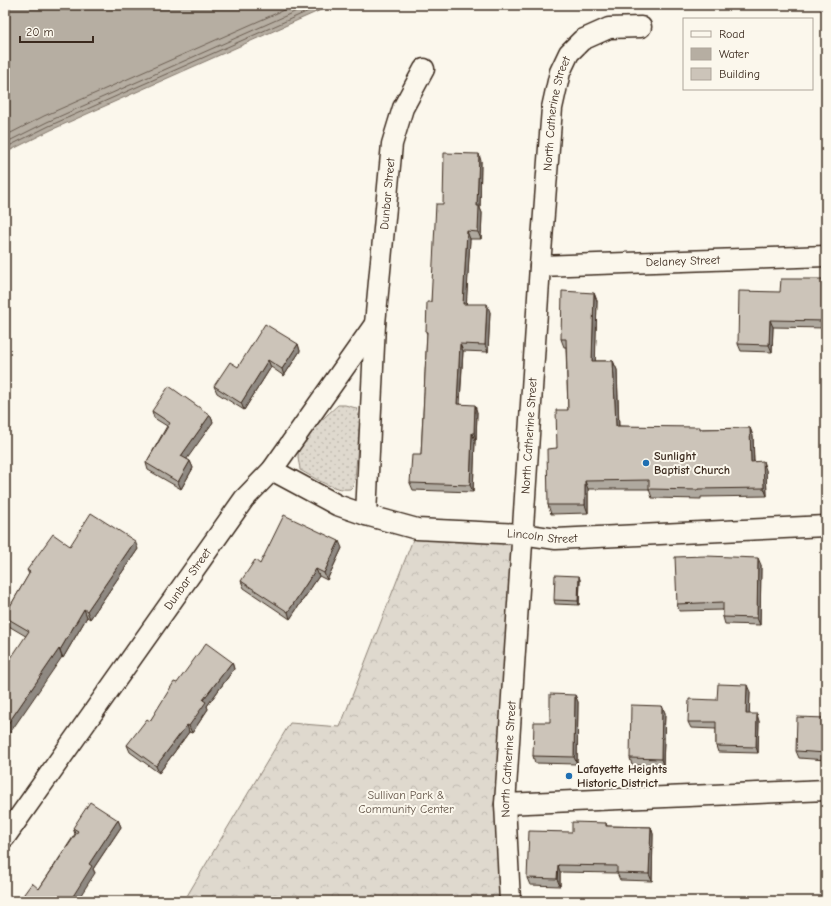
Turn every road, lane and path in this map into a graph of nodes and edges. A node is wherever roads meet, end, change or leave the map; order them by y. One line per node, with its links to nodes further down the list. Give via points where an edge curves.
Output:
1 (641, 27): 4 (street, North Catherine Street, via 609,28 582,40 569,53 560,72 552,108)
2 (424, 69): 5 (street, Dunbar Street, via 403,108 392,144)
3 (826, 256): 4 (street, Delaney Street)
4 (540, 266): 9 (street, North Catherine Street)
5 (375, 324): 6 (street, Dunbar Street); 7 (street, Dunbar Street)
6 (272, 470): 7 (street, Lincoln Street, via 337,505); 12 (street, Dunbar Street, via 244,499)
7 (366, 515): 9 (street, Lincoln Street, via 417,529)
8 (826, 526): 9 (street, Lincoln Street, via 556,539)
9 (522, 534): 11 (street, North Catherine Street)
10 (826, 790): 11 (street)
11 (505, 804): 13 (street, North Catherine Street)
12 (5, 837)
13 (510, 901)

